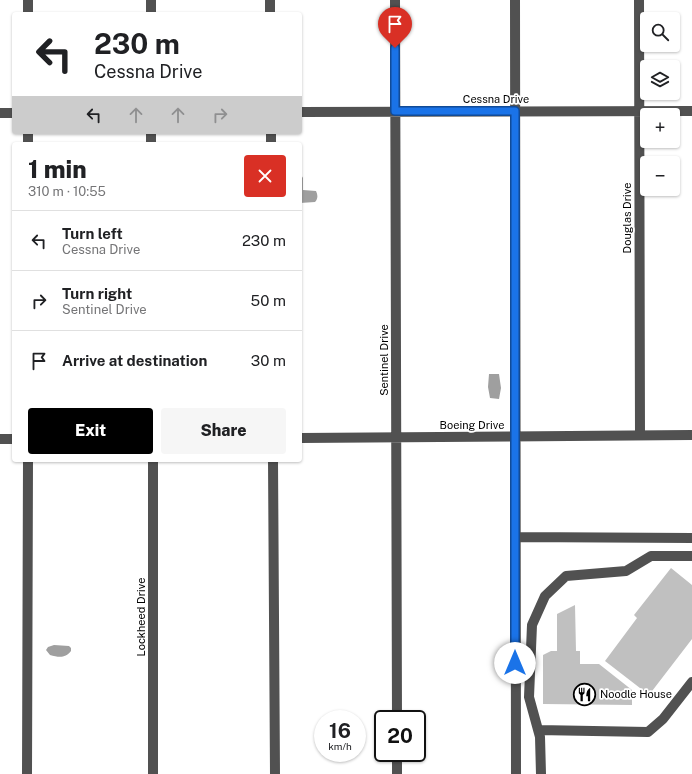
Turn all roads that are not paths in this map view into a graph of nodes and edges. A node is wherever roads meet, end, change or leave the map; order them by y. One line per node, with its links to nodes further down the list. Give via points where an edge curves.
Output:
1 (28, 0): 7 (street)
2 (150, 0): 8 (street)
3 (270, 0): 9 (street)
4 (395, 0): 11 (street, Sentinel Drive)
5 (515, 0): 12 (street)
6 (638, 0): 13 (street, Douglas Drive)
7 (28, 12)
8 (150, 12)
9 (270, 12)
10 (692, 110): 13 (street, Cessna Drive)
11 (395, 111): 12 (street, Cessna Drive); 16 (street, Cessna Drive); 20 (street, Sentinel Drive)
12 (515, 111): 13 (street, Cessna Drive); 19 (street)
13 (639, 111): 17 (street, Douglas Drive)
14 (0, 112): 15 (street)
15 (12, 112)
16 (302, 112)
17 (640, 435): 18 (street, Boeing Drive); 19 (street, Boeing Drive)
18 (692, 435)
19 (515, 436): 20 (street, Boeing Drive); 27 (street)
20 (396, 437): 21 (street, Boeing Drive); 31 (street, Sentinel Drive)
21 (302, 438)
22 (0, 439): 23 (street)
23 (12, 439)
24 (28, 462): 34 (street)
25 (153, 462): 35 (street, Lockheed Drive)
26 (272, 462): 36 (street)
27 (515, 537): 28 (street); 38 (street)
28 (692, 538)
29 (692, 556): 32 (street, via 651,556 626,571 566,576 545,596 532,625 528,697)
30 (692, 682): 32 (street, via 663,720 648,732)
31 (397, 710)
32 (538, 730): 39 (street)
33 (397, 762): 37 (street)
34 (27, 774)
35 (153, 774)
36 (275, 774)
37 (397, 774)
38 (516, 774)
39 (542, 774)

